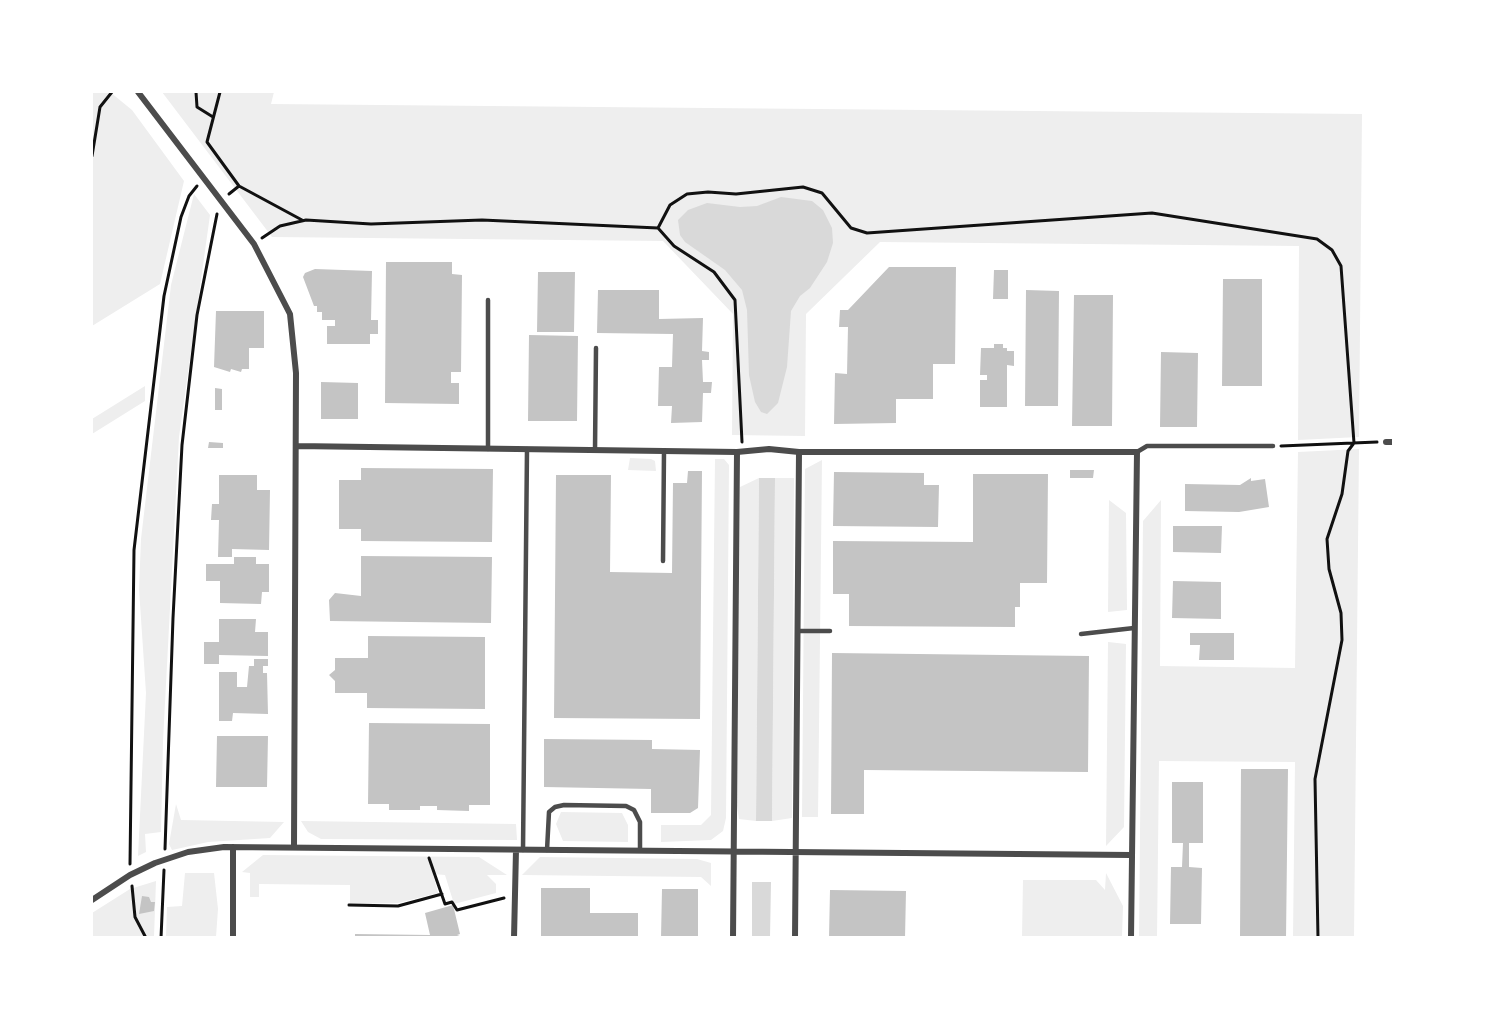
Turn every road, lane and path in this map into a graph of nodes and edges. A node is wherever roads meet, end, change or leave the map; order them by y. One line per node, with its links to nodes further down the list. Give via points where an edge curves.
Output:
1 (112, 92): 6 (path, via 100,107)
2 (138, 92): 7 (street)
3 (196, 92): 5 (path, via 197,107)
4 (220, 92): 5 (path)
5 (214, 117): 8 (path, via 207,142)
6 (92, 156)
7 (204, 178): 9 (street); 42 (path, via 184,207 168,274 135,537)
8 (239, 186): 9 (path); 10 (path)
9 (221, 200): 12 (street); 41 (path, via 197,315 182,445)
10 (306, 220): 11 (path, via 371,224 482,219); 12 (path, via 280,226)
11 (658, 228): 17 (path, via 670,206 687,194 803,187 822,193 851,228 867,233 1152,213 1317,239 1332,250 1341,266); 24 (path, via 674,246 714,272 735,300 743,439)
12 (254, 244): 18 (street, via 290,314 296,373)
13 (488, 300): 20 (lane)
14 (596, 348): 22 (lane)
15 (1386, 442): 16 (street); 17 (path)
16 (1394, 442)
17 (1354, 443): 19 (path); 54 (path, via 1348,451 1342,494 1327,539 1342,640 1315,779)
18 (296, 446): 20 (street); 32 (street)
19 (1274, 446): 26 (lane, via 1148,446)
20 (488, 449): 21 (street)
21 (527, 449): 22 (street); 35 (lane)
22 (595, 450): 23 (street)
23 (664, 451): 24 (street); 27 (lane)
24 (737, 452): 25 (street); 38 (street)
25 (799, 452): 26 (street); 29 (street)
26 (1137, 452): 28 (street)
27 (663, 561)
28 (1134, 628): 31 (lane); 40 (street)
29 (798, 631): 30 (lane); 39 (street)
30 (830, 631)
31 (1081, 634)
32 (294, 846): 33 (street); 34 (street)
33 (233, 847): 41 (street); 49 (street)
34 (424, 848): 35 (street); 43 (path)
35 (520, 850): 36 (street); 44 (street)
36 (547, 850): 37 (street); 37 (lane, via 549,812 564,805 626,806 634,810 640,822)
37 (640, 850): 38 (street)
38 (734, 852): 39 (street); 51 (street)
39 (796, 852): 40 (street); 52 (street)
40 (1131, 855): 53 (street)
41 (164, 860): 42 (street); 48 (path)
42 (130, 875): 45 (street); 47 (path, via 135,917)
43 (442, 894): 44 (path, via 445,904 452,902 457,910); 46 (path, via 398,906)
44 (514, 896): 50 (street)
45 (92, 900)
46 (350, 905)
47 (146, 938)
48 (161, 938)
49 (233, 938)
50 (514, 938)
51 (733, 938)
52 (795, 938)
53 (1131, 938)
54 (1317, 938)

